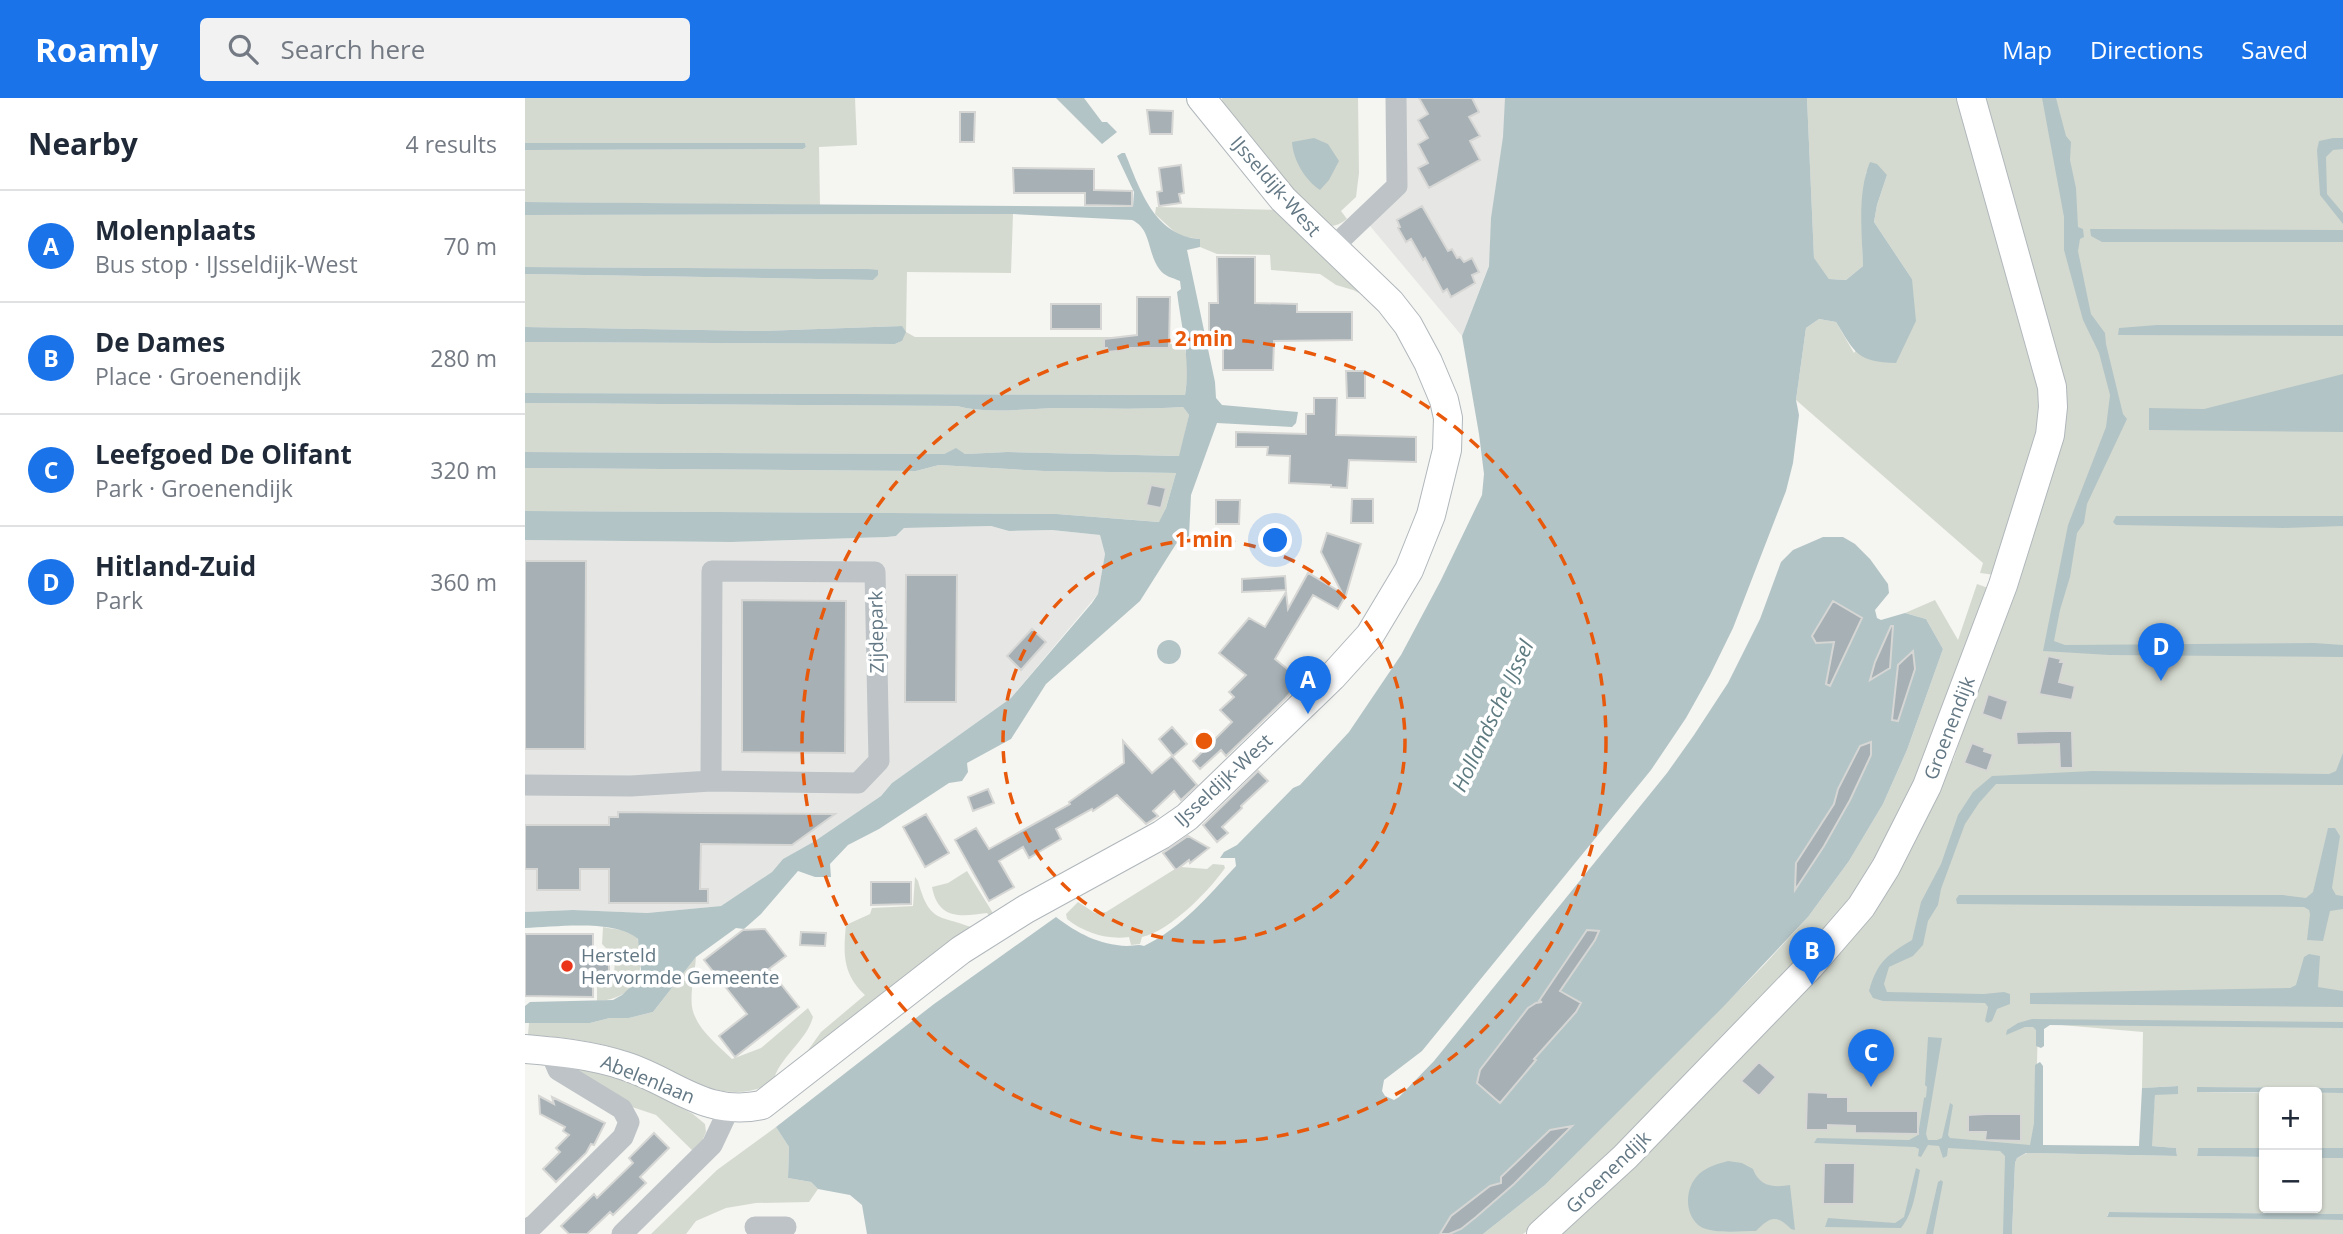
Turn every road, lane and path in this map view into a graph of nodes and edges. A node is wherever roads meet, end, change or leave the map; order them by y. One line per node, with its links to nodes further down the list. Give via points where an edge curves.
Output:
1 (1202, 98): 4 (street, IJsseldijk-West, via 1283,200)
2 (1396, 98): 4 (street, via 1397,186)
3 (1971, 98): 13 (street, Groenendijk, via 2053,397 2050,435 2003,585 1927,786 1861,908 1625,1157)
4 (1332, 248): 8 (street, IJsseldijk-West, via 1408,325 1428,362 1448,418 1444,463 1426,528 1409,570 1370,635 1176,825 961,950 762,1105)
5 (711, 781): 5 (street, Zijdepark, via 712,571 875,572 879,761 858,783); 6 (street, Zijdepark)
6 (525, 785)
7 (537, 1050): 8 (street, Abelenlaan, via 583,1054 628,1067); 10 (street, via 558,1070 622,1109 629,1122 623,1137)
8 (729, 1109): 11 (street, via 712,1145)
9 (755, 1227): 12 (street, via 786,1227)
10 (525, 1230)
11 (622, 1234)
12 (781, 1234)
13 (1541, 1234)

